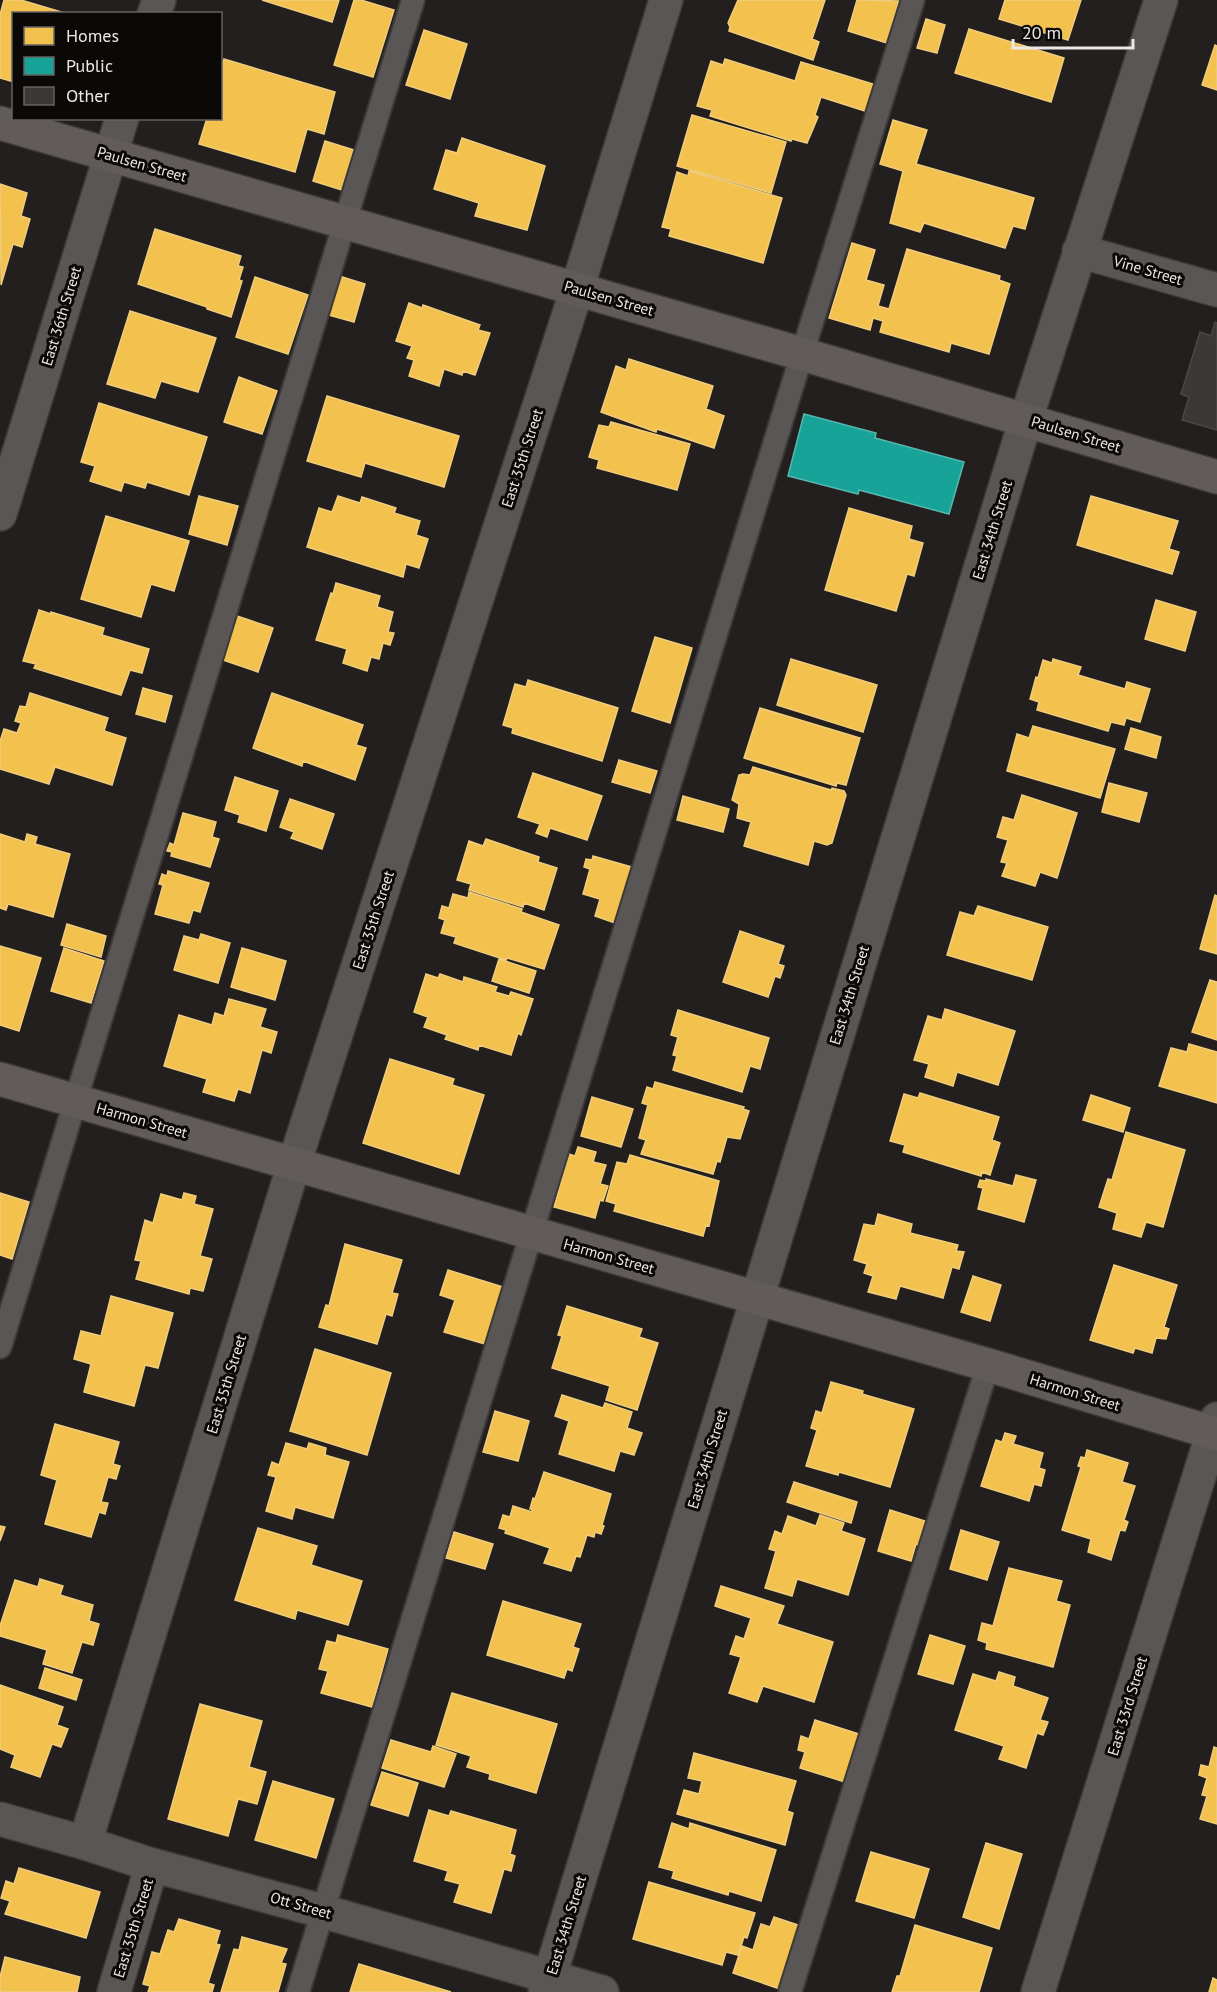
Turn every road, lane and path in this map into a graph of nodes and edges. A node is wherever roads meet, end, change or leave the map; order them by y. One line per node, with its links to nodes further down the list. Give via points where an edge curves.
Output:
1 (413, 0): 8 (lane)
2 (666, 0): 10 (street, East 35th Street)
3 (913, 0): 12 (lane)
4 (1161, 0): 9 (street, East 34th Street)
5 (121, 120): 7 (street, East 36th Street)
6 (0, 123): 7 (street, Paulsen Street)
7 (111, 155): 8 (street, Paulsen Street); 15 (street, East 36th Street)
8 (343, 222): 10 (street, Paulsen Street); 17 (lane)
9 (1079, 251): 11 (street, Vine Street); 13 (street, East 34th Street)
10 (577, 289): 12 (street, Paulsen Street); 18 (street, East 35th Street)
11 (1217, 290)
12 (802, 354): 13 (street, Paulsen Street); 19 (lane)
13 (1026, 419): 14 (street, Paulsen Street); 20 (street, East 34th Street)
14 (1217, 477)
15 (0, 513)
16 (0, 1079): 17 (street, Harmon Street)
17 (77, 1101): 18 (street, Harmon Street); 21 (lane)
18 (294, 1164): 19 (street, Harmon Street); 25 (street, East 35th Street)
19 (533, 1234): 20 (street, Harmon Street); 27 (lane)
20 (756, 1298): 22 (street, Harmon Street); 28 (street, East 34th Street)
21 (0, 1347)
22 (988, 1365): 23 (street, Harmon Street); 32 (lane)
23 (1216, 1429): 33 (street, East 33rd Street)
24 (0, 1819): 25 (street, Ott Street)
25 (85, 1843): 26 (street, Ott Street)
26 (152, 1865): 27 (street, Ott Street); 29 (street, East 35th Street)
27 (322, 1911): 28 (street, Ott Street); 30 (lane)
28 (548, 1985): 31 (street, Ott Street)
29 (114, 1992)
30 (298, 1992)
31 (602, 1992)
32 (790, 1992)
33 (1038, 1992)

